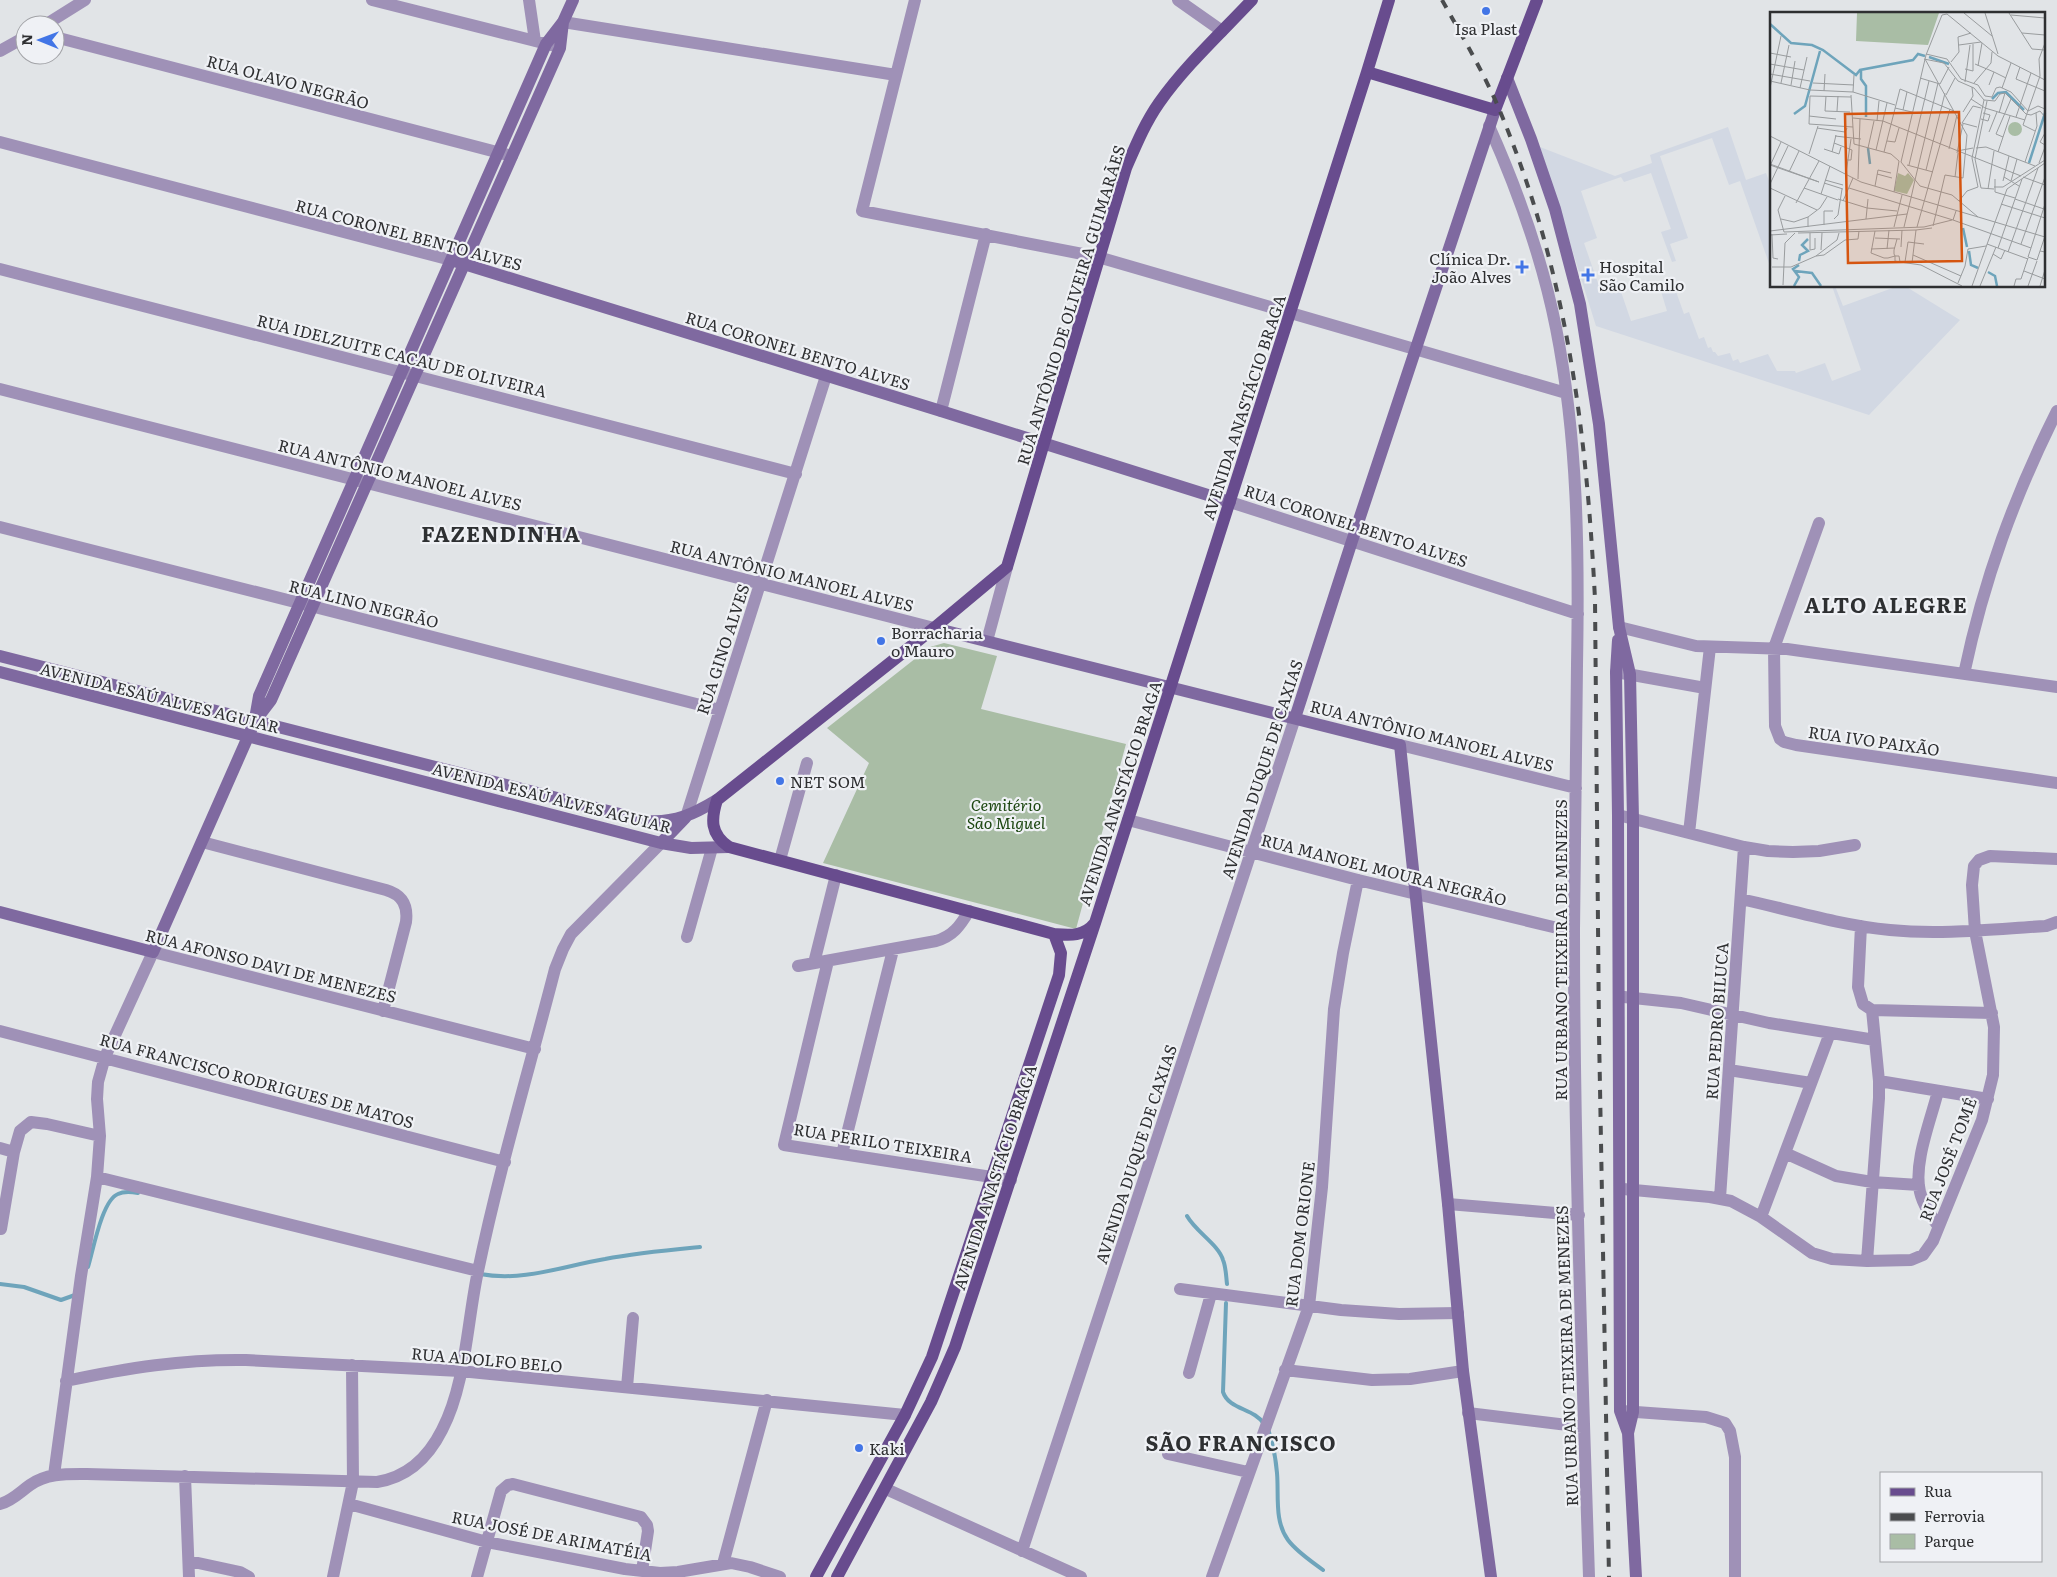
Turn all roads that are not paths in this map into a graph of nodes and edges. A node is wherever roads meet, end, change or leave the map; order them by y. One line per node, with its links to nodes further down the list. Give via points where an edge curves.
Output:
1 (86, 0): 10 (street)
2 (372, 0): 15 (street)
3 (529, 0): 15 (street)
4 (573, 0): 11 (street)
5 (915, 0): 19 (street)
6 (1178, 0): 12 (street)
7 (1252, 0): 12 (main road, RUA ANTÔNIO DE OLIVEIRA GUIMARÃES)
8 (1389, 0): 18 (main road, AVENIDA ANASTÁCIO BRAGA)
9 (1537, 0): 20 (main road, AVENIDA DUQUE DE CAXIAS)
10 (61, 15)
11 (563, 22): 15 (street); 16 (street); 19 (street)
12 (1222, 31): 27 (main road, RUA ANTÔNIO DE OLIVEIRA GUIMARÃES, via 1178,79 1143,128 1126,168)
13 (65, 40): 24 (street, RUA OLAVO NEGRÃO)
14 (15, 42): 17 (street)
15 (540, 43): 16 (street); 24 (street)
16 (560, 48): 25 (street)
17 (0, 51)
18 (1368, 72): 21 (main road); 31 (main road, AVENIDA ANASTÁCIO BRAGA)
19 (896, 74): 26 (street, via 862,211)
20 (1507, 78): 21 (main road, AVENIDA DUQUE DE CAXIAS); 53 (street, via 1555,209 1580,304 1601,440)
21 (1495, 110): 22 (street, AVENIDA DUQUE DE CAXIAS)
22 (1489, 126): 32 (street, AVENIDA DUQUE DE CAXIAS); 37 (street, RUA URBANO TEIXEIRA DE MENEZES, via 1524,211 1536,250 1555,325)
23 (0, 142): 28 (street, RUA CORONEL BENTO ALVES)
24 (499, 152): 25 (street, RUA OLAVO NEGRÃO); 28 (street)
25 (512, 156): 29 (street)
26 (986, 234): 27 (street); 38 (street)
27 (1098, 257): 31 (street); 40 (main road, RUA ANTÔNIO DE OLIVEIRA GUIMARÃES)
28 (451, 260): 29 (street, RUA CORONEL BENTO ALVES); 33 (street)
29 (464, 264): 34 (street); 35 (street, RUA CORONEL BENTO ALVES)
30 (0, 269): 33 (street, RUA IDELZUITE CACAU DE OLIVEIRA)
31 (1291, 312): 32 (street); 44 (main road, AVENIDA ANASTÁCIO BRAGA)
32 (1415, 349): 37 (street); 47 (street, AVENIDA DUQUE DE CAXIAS)
33 (402, 371): 34 (street, RUA IDELZUITE CACAU DE OLIVEIRA); 42 (street)
34 (415, 375): 41 (street, RUA IDELZUITE CACAU DE OLIVEIRA); 43 (street)
35 (826, 376): 38 (street, RUA CORONEL BENTO ALVES); 41 (street, RUA GINO ALVES)
36 (0, 389): 42 (street, RUA ANTÔNIO MANOEL ALVES)
37 (1566, 393): 52 (street, RUA URBANO TEIXEIRA DE MENEZES, via 1576,512)
38 (941, 411): 40 (street, RUA CORONEL BENTO ALVES)
39 (2057, 411): 62 (street, via 1995,554)
40 (1044, 443): 44 (street, RUA CORONEL BENTO ALVES); 48 (main road, RUA ANTÔNIO DE OLIVEIRA GUIMARÃES)
41 (796, 474): 49 (street, RUA GINO ALVES)
42 (355, 479): 43 (street, RUA ANTÔNIO MANOEL ALVES); 50 (street)
43 (368, 482): 49 (street, RUA ANTÔNIO MANOEL ALVES); 51 (street)
44 (1230, 502): 47 (street, RUA CORONEL BENTO ALVES); 63 (main road, AVENIDA ANASTÁCIO BRAGA)
45 (1819, 523): 57 (street, RUA IVO PAIXÃO)
46 (0, 526): 50 (street, RUA LINO NEGRÃO)
47 (1352, 541): 52 (street, RUA CORONEL BENTO ALVES); 67 (street, AVENIDA DUQUE DE CAXIAS)
48 (1008, 567): 54 (main road); 55 (street, RUA ANTÔNIO DE OLIVEIRA GUIMARÃES)
49 (760, 584): 54 (street, RUA ANTÔNIO MANOEL ALVES); 66 (street, RUA GINO ALVES)
50 (300, 603): 51 (street, RUA LINO NEGRÃO); 68 (street, via 258,696)
51 (313, 606): 66 (street, RUA LINO NEGRÃO); 68 (street, via 271,700)
52 (1578, 614): 74 (street, RUA URBANO TEIXEIRA DE MENEZES)
53 (1619, 627): 56 (street); 60 (street); 61 (street)
54 (934, 628): 55 (street, RUA ANTÔNIO MANOEL ALVES); 76 (main road)
55 (987, 641): 63 (street, RUA ANTÔNIO MANOEL ALVES)
56 (1710, 647): 57 (street); 65 (street)
57 (1774, 648): 62 (street); 73 (street, RUA IVO PAIXÃO, via 1774,718 1777,734 1784,742)
58 (0, 656): 68 (street, AVENIDA ESAÚ ALVES AGUIAR)
59 (0, 672): 69 (street, AVENIDA ESAÚ ALVES AGUIAR)
60 (1616, 672): 61 (street); 77 (street)
61 (1630, 674): 65 (street); 79 (street)
62 (1964, 674): 64 (street)
63 (1170, 686): 67 (street, RUA ANTÔNIO MANOEL ALVES); 80 (main road, AVENIDA ANASTÁCIO BRAGA)
64 (2057, 687)
65 (1705, 688): 81 (street)
66 (720, 710): 78 (street, RUA GINO ALVES)
67 (1295, 718): 70 (street, RUA ANTÔNIO MANOEL ALVES); 88 (street, AVENIDA DUQUE DE CAXIAS)
68 (255, 721): 69 (street); 72 (street, AVENIDA ESAÚ ALVES AGUIAR)
69 (248, 736): 75 (street, AVENIDA ESAÚ ALVES AGUIAR); 82 (street)
70 (1400, 745): 74 (street, RUA ANTÔNIO MANOEL ALVES); 93 (street)
71 (807, 763): 90 (street)
72 (459, 773): 75 (street); 78 (street, AVENIDA ESAÚ ALVES AGUIAR, via 647,820)
73 (2057, 784)
74 (1576, 788): 101 (street, RUA URBANO TEIXEIRA DE MENEZES)
75 (454, 789): 83 (street, AVENIDA ESAÚ ALVES AGUIAR)
76 (718, 800): 78 (street, AVENIDA ESAÚ ALVES AGUIAR); 85 (main road, via 712,817 713,825 718,838)
77 (1618, 816): 79 (street); 109 (street)
78 (686, 817): 83 (street)
79 (1633, 819): 81 (street); 110 (street)
80 (1128, 820): 88 (street, RUA MANOEL MOURA NEGRÃO); 98 (main road, AVENIDA ANASTÁCIO BRAGA)
81 (1689, 833): 86 (street)
82 (202, 842): 105 (street); 112 (street, via 386,890 401,898 406,908 406,922)
83 (661, 842): 87 (street, AVENIDA ESAÚ ALVES AGUIAR); 118 (street, via 571,934 555,970)
84 (1855, 845): 86 (street, via 1793,852)
85 (729, 847): 87 (street, AVENIDA ESAÚ ALVES AGUIAR); 90 (main road, AVENIDA ESAÚ ALVES AGUIAR)
86 (1744, 847): 94 (street, RUA PEDRO BILUCA)
87 (712, 848): 103 (street)
88 (1251, 853): 92 (street, RUA MANOEL MOURA NEGRÃO); 176 (street, AVENIDA DUQUE DE CAXIAS)
89 (2057, 859): 100 (street, RUA JOSÉ TOMÉ, via 1996,856 1979,860 1972,875)
90 (780, 860): 91 (main road, AVENIDA ESAÚ ALVES AGUIAR)
91 (836, 875): 95 (main road, AVENIDA ESAÚ ALVES AGUIAR); 107 (street)
92 (1358, 880): 93 (street, RUA MANOEL MOURA NEGRÃO); 148 (street, RUA DOM ORIONE, via 1334,1010 1322,1187)
93 (1415, 893): 101 (street, RUA MANOEL MOURA NEGRÃO); 139 (street)
94 (1741, 899): 99 (street); 114 (street, RUA PEDRO BILUCA)
95 (969, 910): 102 (main road, AVENIDA ESAÚ ALVES AGUIAR); 104 (street, via 958,928 945,938)
96 (0, 912): 105 (street, RUA AFONSO DAVI DE MENEZES)
97 (2057, 922): 100 (street, via 2046,926)
98 (1095, 923): 102 (main road, AVENIDA ESAÚ ALVES AGUIAR, via 1080,934); 133 (main road, AVENIDA ANASTÁCIO BRAGA)
99 (1861, 926): 100 (street, via 1914,932); 111 (street, via 1859,997)
100 (1975, 931): 113 (street, RUA JOSÉ TOMÉ)
101 (1574, 932): 140 (street, RUA URBANO TEIXEIRA DE MENEZES)
102 (1054, 934): 131 (main road, AVENIDA ANASTÁCIO BRAGA, via 1061,953 1060,975)
103 (687, 937)
104 (894, 950): 106 (street); 129 (street)
105 (153, 952): 112 (street, RUA AFONSO DAVI DE MENEZES); 119 (street)
106 (828, 961): 107 (street); 129 (street, RUA PERILO TEIXEIRA, via 784,1145)
107 (814, 963): 108 (street)
108 (798, 966)
109 (1619, 996): 110 (street); 136 (street)
110 (1634, 998): 114 (street, via 1681,1003); 137 (street)
111 (1872, 1010): 113 (street); 117 (street)
112 (383, 1011): 118 (street, RUA AFONSO DAVI DE MENEZES)
113 (1992, 1013): 124 (street, RUA JOSÉ TOMÉ, via 1995,1057)
114 (1733, 1015): 116 (street); 120 (street, RUA PEDRO BILUCA)
115 (0, 1031): 119 (street, RUA FRANCISCO RODRIGUES DE MATOS)
116 (1830, 1033): 117 (street); 122 (street)
117 (1875, 1040): 121 (street)
118 (535, 1049): 130 (street)
119 (105, 1057): 125 (street, via 97,1091); 130 (street, RUA FRANCISCO RODRIGUES DE MATOS)
120 (1729, 1070): 122 (street); 138 (street, RUA PEDRO BILUCA)
121 (1879, 1081): 123 (street); 134 (street)
122 (1812, 1083): 128 (street)
123 (1938, 1092): 124 (street); 135 (street, via 1920,1161)
124 (1988, 1099): 142 (street, RUA JOSÉ TOMÉ)
125 (100, 1136): 127 (street, via 31,1122 20,1131); 132 (street)
126 (0, 1148): 127 (street)
127 (14, 1152): 143 (street)
128 (1785, 1153): 134 (street, via 1836,1176); 141 (street)
129 (842, 1154): 131 (street, RUA PERILO TEIXEIRA)
130 (504, 1162): 145 (street)
131 (994, 1176): 133 (street, RUA PERILO TEIXEIRA); 149 (main road, AVENIDA ANASTÁCIO BRAGA)
132 (96, 1177): 145 (street); 158 (street)
133 (1011, 1180): 150 (main road, AVENIDA ANASTÁCIO BRAGA)
134 (1872, 1182): 135 (street); 144 (street)
135 (1919, 1185): 142 (street, via 1924,1204)
136 (1618, 1189): 137 (street); 161 (street)
137 (1632, 1190): 138 (street); 162 (street)
138 (1720, 1198): 141 (street)
139 (1448, 1204): 140 (street); 151 (street)
140 (1579, 1215): 165 (street, RUA URBANO TEIXEIRA DE MENEZES)
141 (1761, 1217): 144 (street, via 1820,1256)
142 (1938, 1226): 144 (street, RUA JOSÉ TOMÉ, via 1928,1250 1918,1258)
143 (1, 1229)
144 (1867, 1261)
145 (478, 1271): 155 (street)
146 (1180, 1289): 147 (street)
147 (1211, 1294): 148 (street); 157 (street)
148 (1309, 1306): 151 (street, via 1380,1313); 154 (street, RUA DOM ORIONE)
149 (949, 1308): 150 (main road); 164 (main road, AVENIDA ANASTÁCIO BRAGA, via 932,1357)
150 (966, 1313): 172 (main road, AVENIDA ANASTÁCIO BRAGA, via 943,1378)
151 (1458, 1313): 156 (street)
152 (633, 1318): 159 (street)
153 (352, 1365): 155 (street, RUA ADOLFO BELO); 158 (street, RUA ADOLFO BELO, via 195,1360 128,1368); 171 (street)
154 (1285, 1370): 156 (street, via 1372,1380 1410,1379); 168 (street, RUA DOM ORIONE)
155 (460, 1371): 159 (street, RUA ADOLFO BELO); 171 (street, via 448,1417 436,1442 420,1462 390,1480)
156 (1463, 1371): 163 (street)
157 (1189, 1373)
158 (66, 1381): 169 (street)
159 (627, 1387): 160 (street, RUA ADOLFO BELO)
160 (767, 1400): 164 (street, RUA ADOLFO BELO); 178 (street)
161 (1620, 1411): 162 (street); 166 (street)
162 (1633, 1412): 166 (street); 193 (street, via 1706,1417 1724,1424 1730,1431 1735,1457)
163 (1468, 1413): 165 (street); 190 (street)
164 (905, 1415): 186 (main road, AVENIDA ANASTÁCIO BRAGA)
165 (1584, 1427): 191 (street, RUA URBANO TEIXEIRA DE MENEZES)
166 (1628, 1433): 192 (street)
167 (1168, 1454): 168 (street)
168 (1248, 1472): 189 (street, RUA DOM ORIONE)
169 (54, 1475): 170 (street); 173 (street, via 32,1483)
170 (185, 1476): 171 (street); 177 (street)
171 (353, 1482): 174 (street)
172 (886, 1489): 176 (street); 187 (main road, AVENIDA ANASTÁCIO BRAGA)
173 (0, 1504)
174 (348, 1504): 175 (street, RUA JOSÉ DE ARIMATÉIA); 183 (street)
175 (486, 1542): 179 (street, RUA JOSÉ DE ARIMATÉIA); 179 (street, via 504,1488 518,1485 641,1517 648,1531); 184 (street)
176 (1022, 1551): 180 (street)
177 (189, 1560): 181 (street); 182 (street)
178 (723, 1564): 179 (street, RUA JOSÉ DE ARIMATÉIA, via 678,1572); 185 (street, RUA JOSÉ DE ARIMATÉIA, via 750,1567)
179 (642, 1571)
180 (1057, 1572): 188 (street)
181 (189, 1577)
182 (249, 1577)
183 (333, 1577)
184 (477, 1577)
185 (780, 1577)
186 (816, 1577)
187 (837, 1577)
188 (1081, 1577)
189 (1212, 1577)
190 (1490, 1577)
191 (1589, 1577)
192 (1636, 1577)
193 (1735, 1577)

